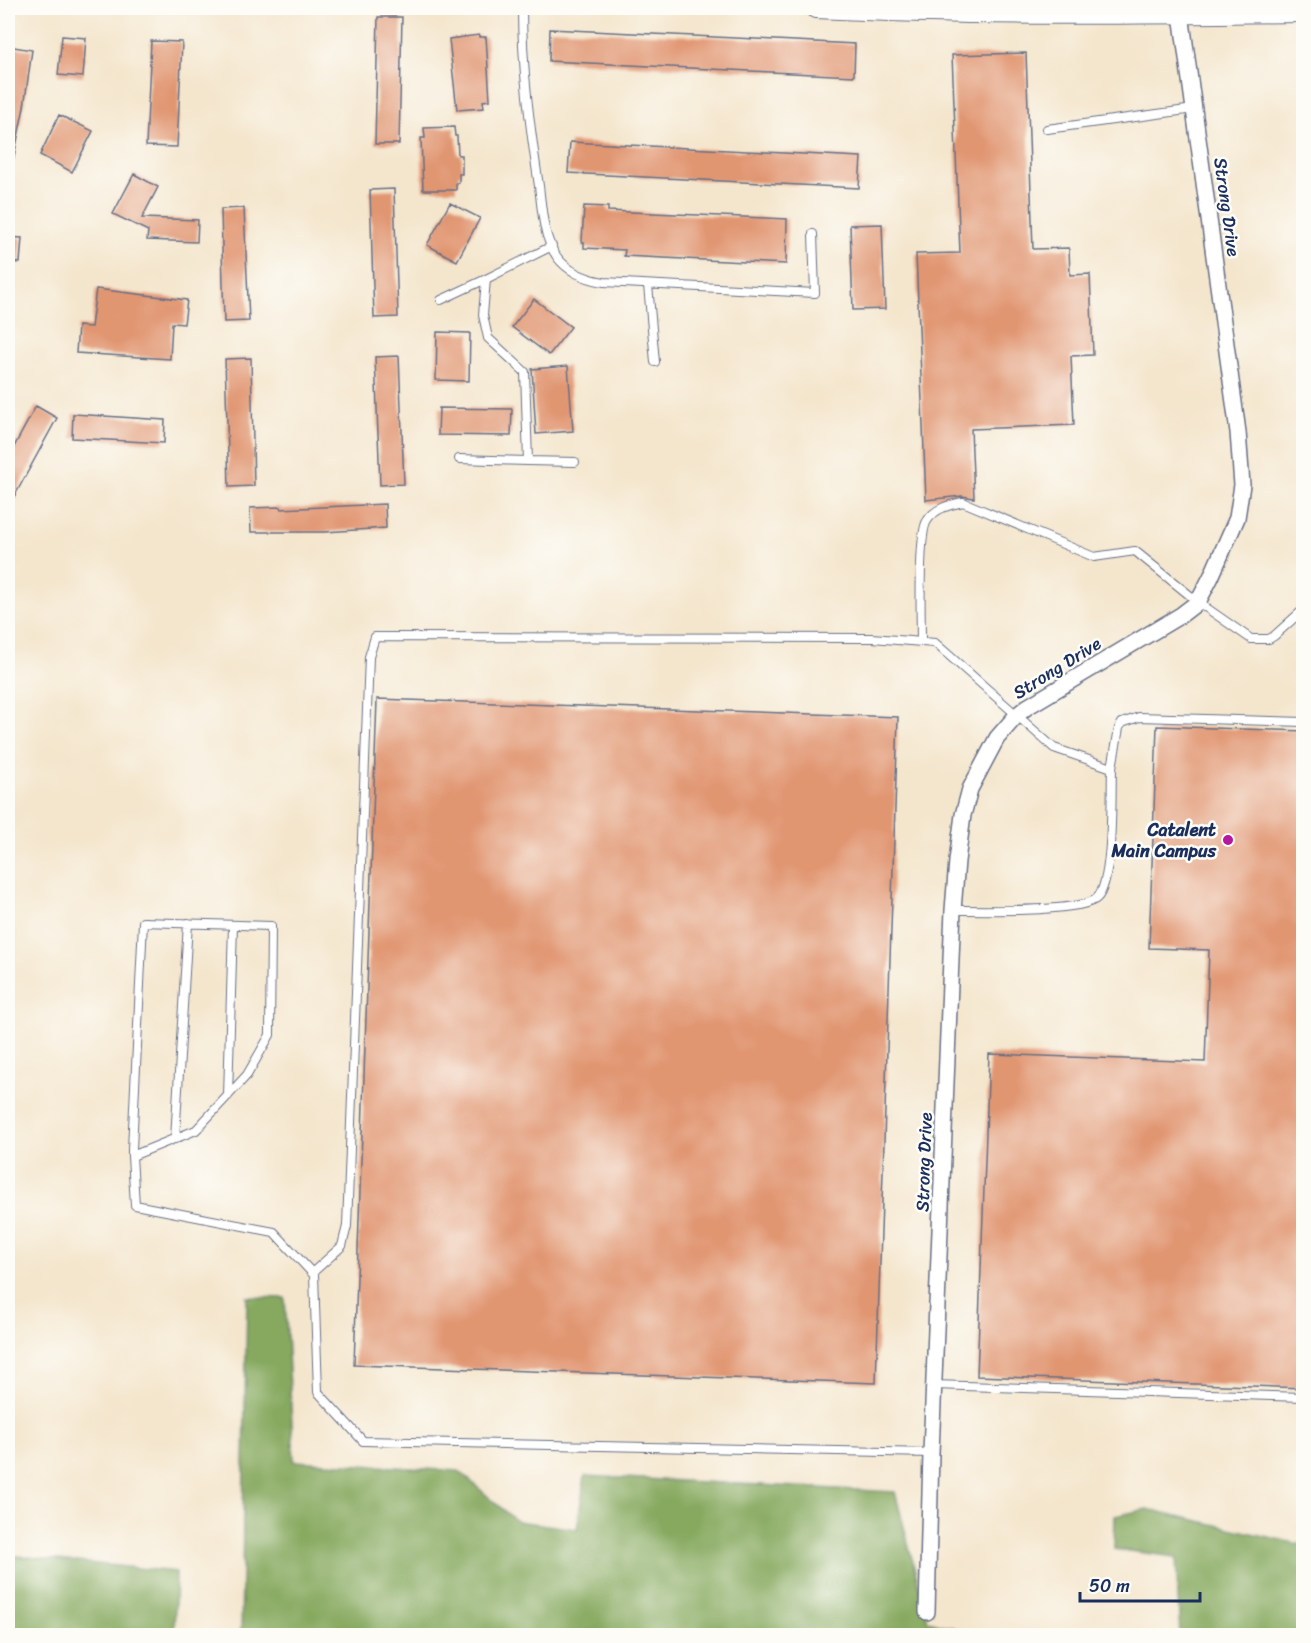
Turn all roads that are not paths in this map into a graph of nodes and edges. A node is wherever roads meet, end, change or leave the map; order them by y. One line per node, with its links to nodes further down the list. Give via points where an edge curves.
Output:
1 (522, 8): 10 (lane, via 522,49 536,166)
2 (816, 8): 3 (street)
3 (959, 10): 4 (street)
4 (1073, 10): 6 (street)
5 (1304, 12): 6 (street)
6 (1181, 14): 7 (street, Strong Drive)
7 (1194, 109): 8 (lane); 18 (street, Strong Drive, via 1242,485 1231,535)
8 (1047, 129)
9 (813, 234): 12 (lane, via 815,293)
10 (552, 246): 11 (lane); 12 (lane, via 566,266 589,279)
11 (486, 279): 13 (lane); 16 (lane, via 483,315 488,338 525,372)
12 (648, 285): 14 (lane)
13 (441, 300)
14 (655, 362)
15 (459, 459): 16 (lane)
16 (528, 460): 17 (lane)
17 (574, 462)
18 (1198, 602): 19 (lane, via 1251,639 1260,640 1274,636); 20 (lane, via 1135,551 1094,557 963,502 942,507 926,522); 21 (street, Strong Drive)
19 (1304, 609)
20 (921, 642): 21 (lane, via 935,643); 30 (lane, via 872,638 375,638 369,657 347,1226 342,1246)
21 (1017, 715): 23 (lane, via 1054,748); 24 (street, Strong Drive, via 997,738 970,789)
22 (1304, 722): 23 (lane, via 1138,717 1119,728)
23 (1112, 768): 24 (lane, via 1108,874 1096,899 1088,904 1035,909)
24 (953, 910): 31 (street, Strong Drive)
25 (188, 923): 26 (lane); 28 (lane); 29 (lane, via 143,922)
26 (233, 925): 27 (lane); 27 (lane, via 271,926 270,1035 247,1075)
27 (228, 1096): 28 (lane, via 196,1130)
28 (175, 1139): 29 (lane)
29 (132, 1156): 30 (lane, via 135,1205 274,1232)
30 (312, 1273): 33 (lane, via 318,1392 363,1441)
31 (934, 1385): 32 (lane); 33 (street, Strong Drive)
32 (1304, 1396)
33 (931, 1453): 34 (street, Strong Drive)
34 (927, 1612)

